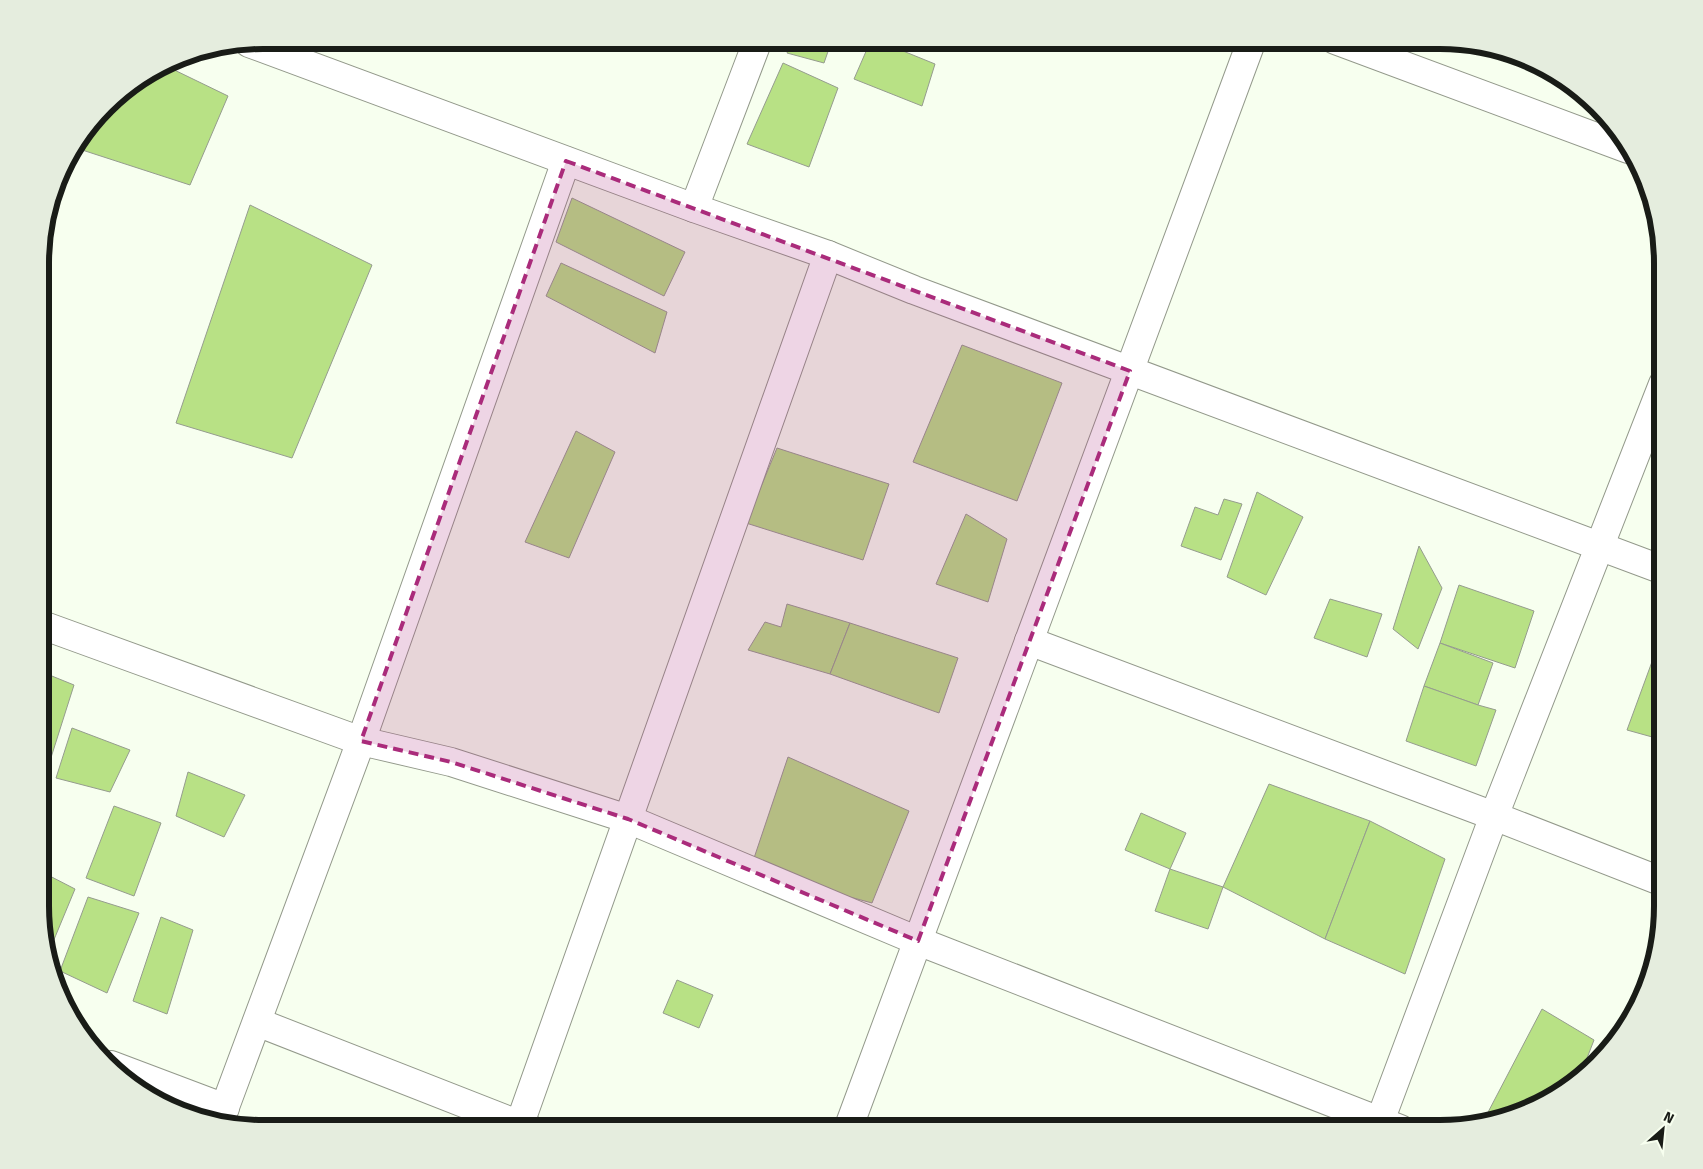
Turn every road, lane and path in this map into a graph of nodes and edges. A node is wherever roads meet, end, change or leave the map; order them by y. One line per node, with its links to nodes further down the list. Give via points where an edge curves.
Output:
1 (265, 49): 6 (street)
2 (755, 49): 7 (street)
3 (1249, 49): 9 (street)
4 (1359, 49): 5 (street)
5 (1619, 146)
6 (566, 161): 7 (street); 15 (street)
7 (694, 208): 8 (street)
8 (828, 255): 9 (street); 17 (street)
9 (1130, 371): 11 (street); 14 (street)
10 (1654, 405): 11 (street)
11 (1600, 546): 12 (street); 16 (street)
12 (1654, 567)
13 (49, 628): 15 (street)
14 (1030, 641): 16 (street); 19 (street)
15 (361, 741): 17 (street, via 451,762); 20 (street)
16 (1494, 816): 18 (street); 27 (street)
17 (628, 819): 19 (street); 24 (street)
18 (1654, 879)
19 (918, 941): 25 (street); 26 (street)
20 (257, 1022): 22 (street); 23 (street)
21 (129, 1073): 22 (street)
22 (222, 1115)
23 (505, 1120)
24 (525, 1120)
25 (851, 1120)
26 (1371, 1120)
27 (1388, 1120)

